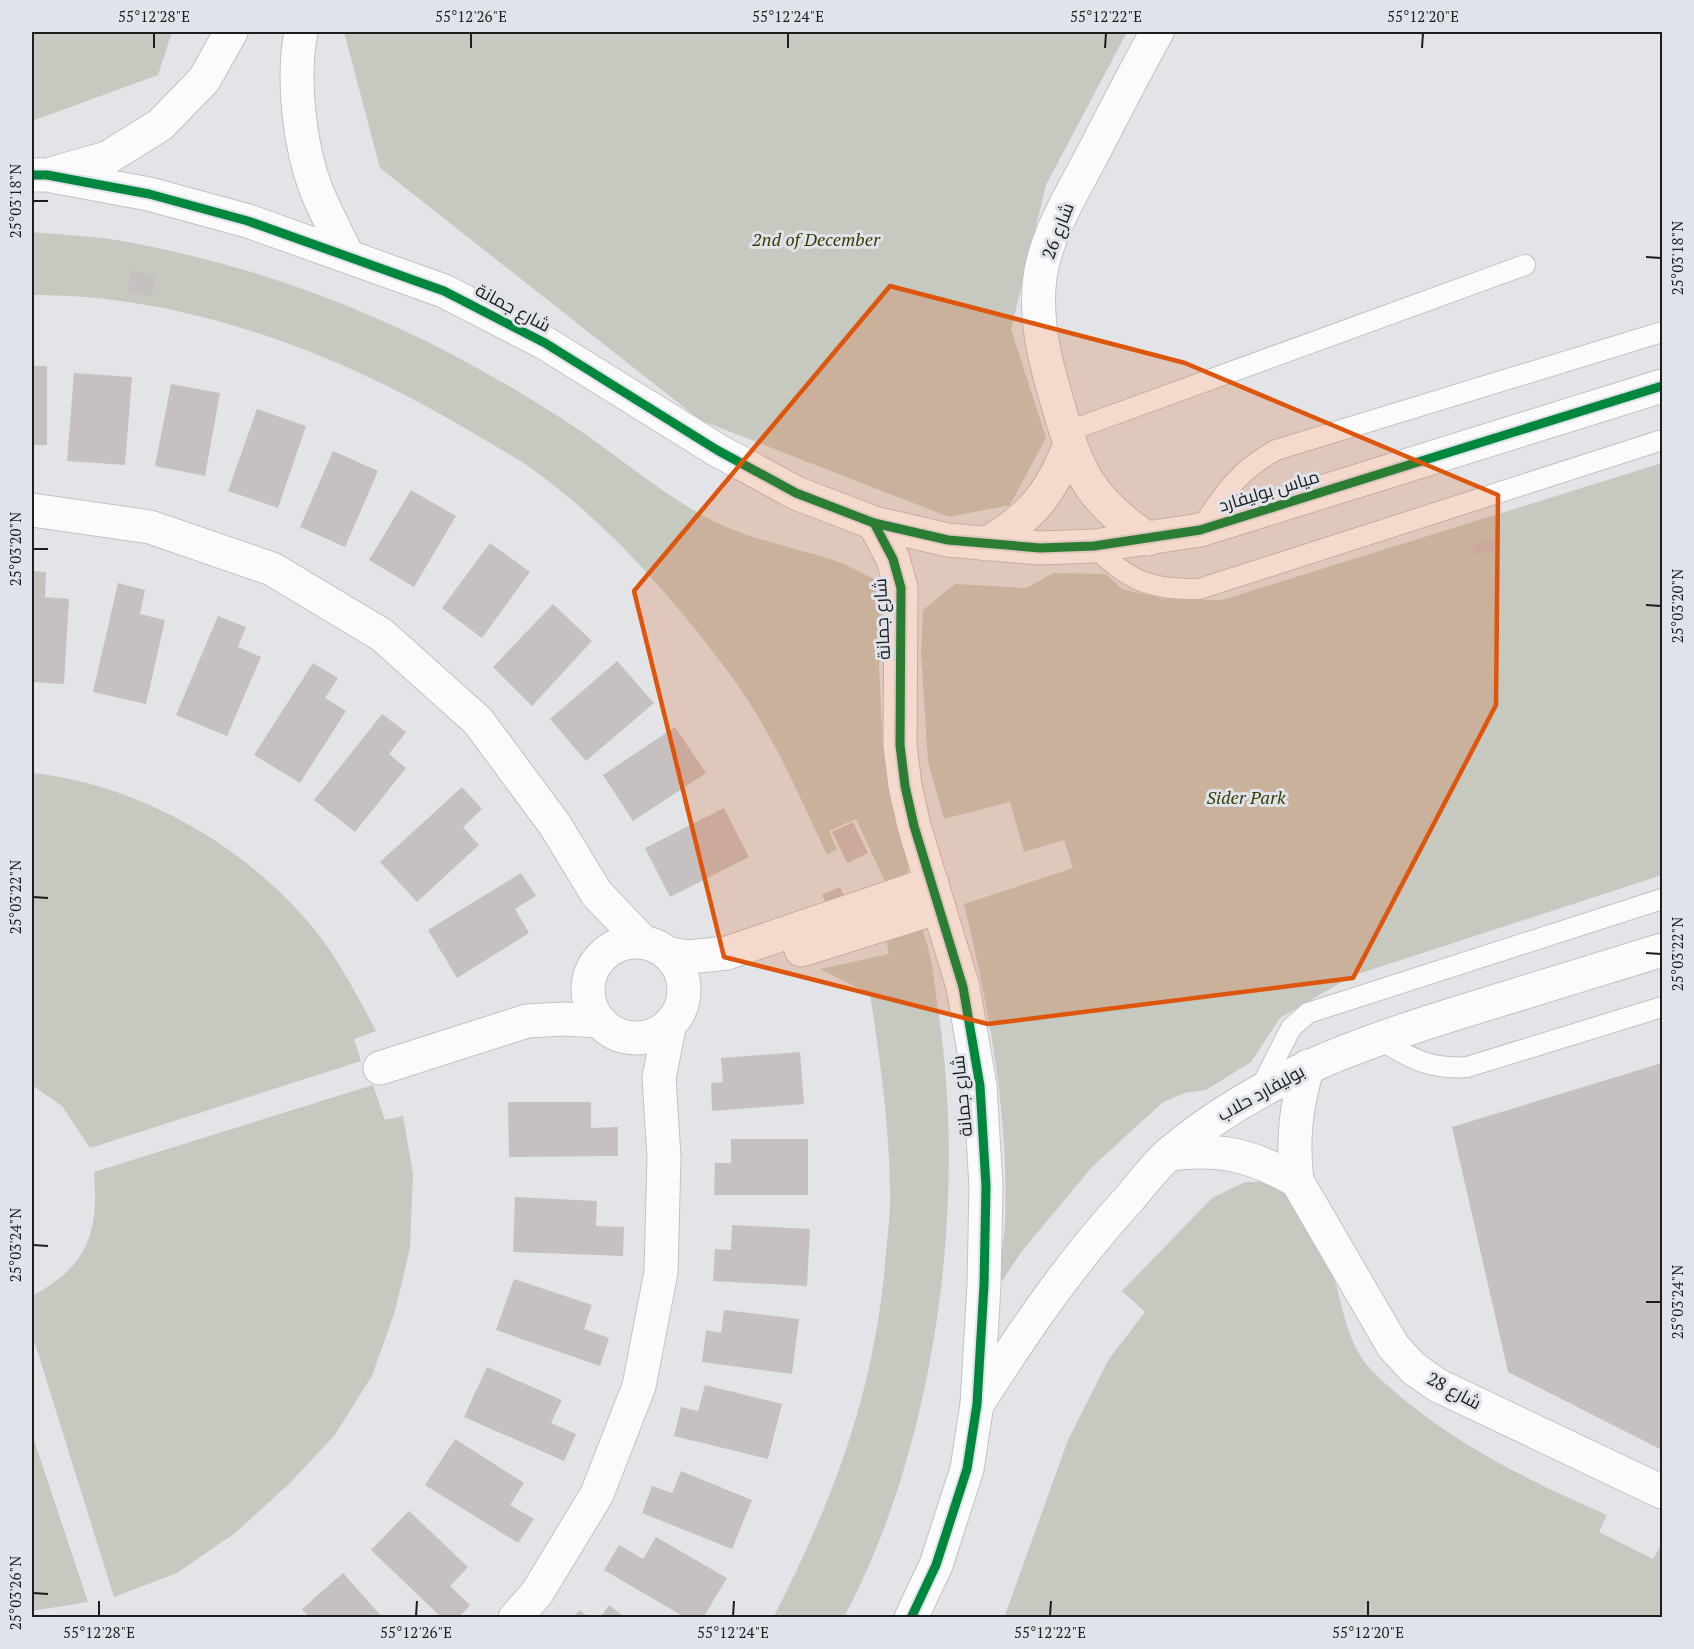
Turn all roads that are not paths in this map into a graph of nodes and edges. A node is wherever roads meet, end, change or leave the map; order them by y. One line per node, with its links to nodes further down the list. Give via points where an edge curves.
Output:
1 (231, 32): 4 (street, via 204,80 160,125 107,158)
2 (301, 32): 5 (street, via 299,120 316,190)
3 (1157, 32): 9 (street, شارع 26, via 1054,231 1039,285 1039,331)
4 (39, 175): 5 (street, شارع جمانة, via 149,194 249,221)
5 (347, 255): 12 (street, شارع جمانة, via 444,291 544,343 796,493)
6 (1525, 265): 9 (lane)
7 (1662, 332): 13 (lane, via 1276,450 1252,463 1232,482)
8 (1662, 386): 13 (street, مياس بوليفارد)
9 (1067, 439): 14 (street, شارع 26, via 1083,476 1100,501); 15 (street, via 1057,478 1038,505 1014,527)
10 (1662, 440): 16 (lane, via 1199,589 1168,590 1138,582)
11 (32, 510): 17 (street, via 150,527 272,569 382,635 478,721 555,825)
12 (874, 523): 15 (street, مياس بوليفارد); 18 (street, شارع جمانة, via 893,559 901,588 900,745 914,826)
13 (1200, 530): 14 (street, مياس بوليفارد)
14 (1148, 539): 16 (street, مياس بوليفارد)
15 (986, 544): 16 (street, مياس بوليفارد)
16 (1094, 546)
17 (597, 894): 20 (street); 22 (street, via 604,924)
18 (935, 895): 20 (street, via 727,953 689,957); 24 (street, via 722,974 698,987); 34 (street, شارع جمانة, via 963,987 980,1086 986,1186)
19 (1662, 899): 30 (lane, via 1308,1013 1291,1028)
20 (657, 948): 22 (street, via 616,946); 24 (street, via 683,975)
21 (1662, 950): 27 (street, بوليفارد حلاب)
22 (597, 966): 25 (street); 26 (street, via 591,1008)
23 (1662, 1006): 27 (lane, via 1467,1067 1425,1065)
24 (677, 1013): 26 (street, via 656,1035 641,1039); 31 (street, via 660,1061)
25 (527, 1021): 26 (street, via 563,1019); 29 (street)
26 (612, 1029): 31 (street, via 644,1065)
27 (1377, 1038): 28 (street, بوليفارد حلاب)
28 (1308, 1066): 30 (street, بوليفارد حلاب); 33 (street, شارع 28, via 1295,1123)
29 (381, 1068)
30 (1259, 1091): 32 (street, بوليفارد حلاب)
31 (659, 1096): 36 (street, via 664,1157 661,1272 639,1386 597,1494 537,1593)
32 (1169, 1154): 33 (street, via 1203,1150 1236,1153 1268,1164); 34 (street, بوليفارد حلاب, via 1099,1232 1035,1316)
33 (1297, 1181): 35 (street, شارع 28, via 1377,1322 1413,1368 1437,1385)
34 (977, 1404): 37 (street, شارع جمانة, via 967,1469 936,1565)
35 (1662, 1492)
36 (515, 1617)
37 (911, 1617)

